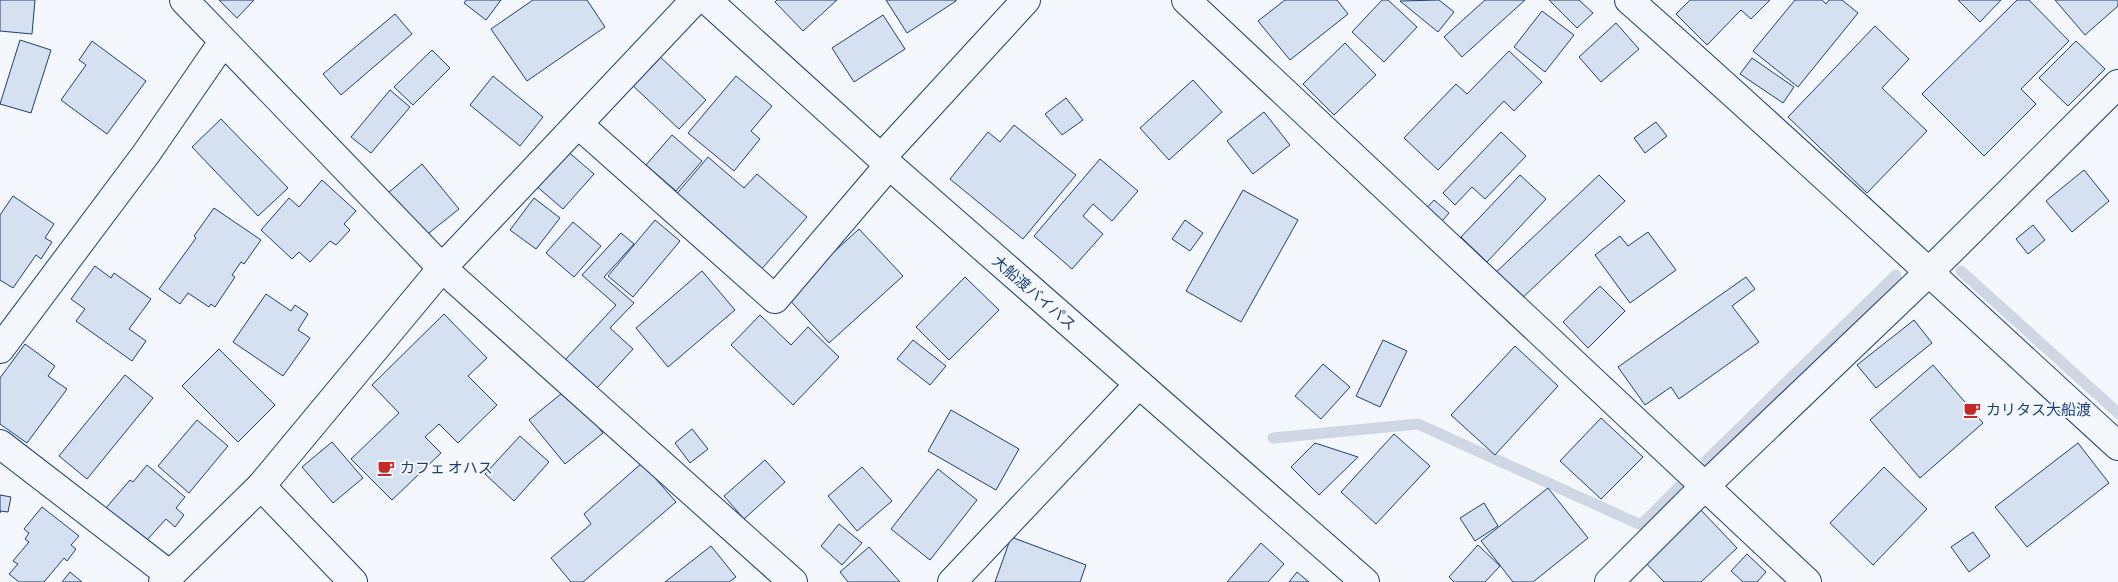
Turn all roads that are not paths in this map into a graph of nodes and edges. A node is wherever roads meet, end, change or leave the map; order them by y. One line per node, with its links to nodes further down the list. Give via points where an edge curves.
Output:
1 (184, 0): 7 (main road)
2 (695, 0): 9 (main road)
3 (707, 0): 10 (main road, 大船渡バイパス)
4 (1026, 0): 10 (main road)
5 (1186, 0): 18 (main road)
6 (1629, 0): 12 (main road, via 1782,136)
7 (223, 42): 11 (main road); 13 (main road, via 146,154)
8 (2118, 84): 12 (main road)
9 (578, 124): 10 (main road, via 775,299); 11 (main road)
10 (885, 162): 14 (main road, 大船渡バイパス)
11 (442, 268): 17 (main road); 21 (main road)
12 (1928, 273): 16 (main road); 18 (main road)
13 (0, 349)
14 (1139, 384): 22 (main road); 23 (main road, 大船渡バイパス)
15 (0, 444): 19 (main road)
16 (2118, 446)
17 (260, 486): 19 (main road); 20 (main road)
18 (1706, 486): 24 (main road); 25 (main road)
19 (166, 578)
20 (353, 582)
21 (793, 582)
22 (952, 582)
23 (1365, 582)
24 (1609, 582)
25 (1807, 582)

